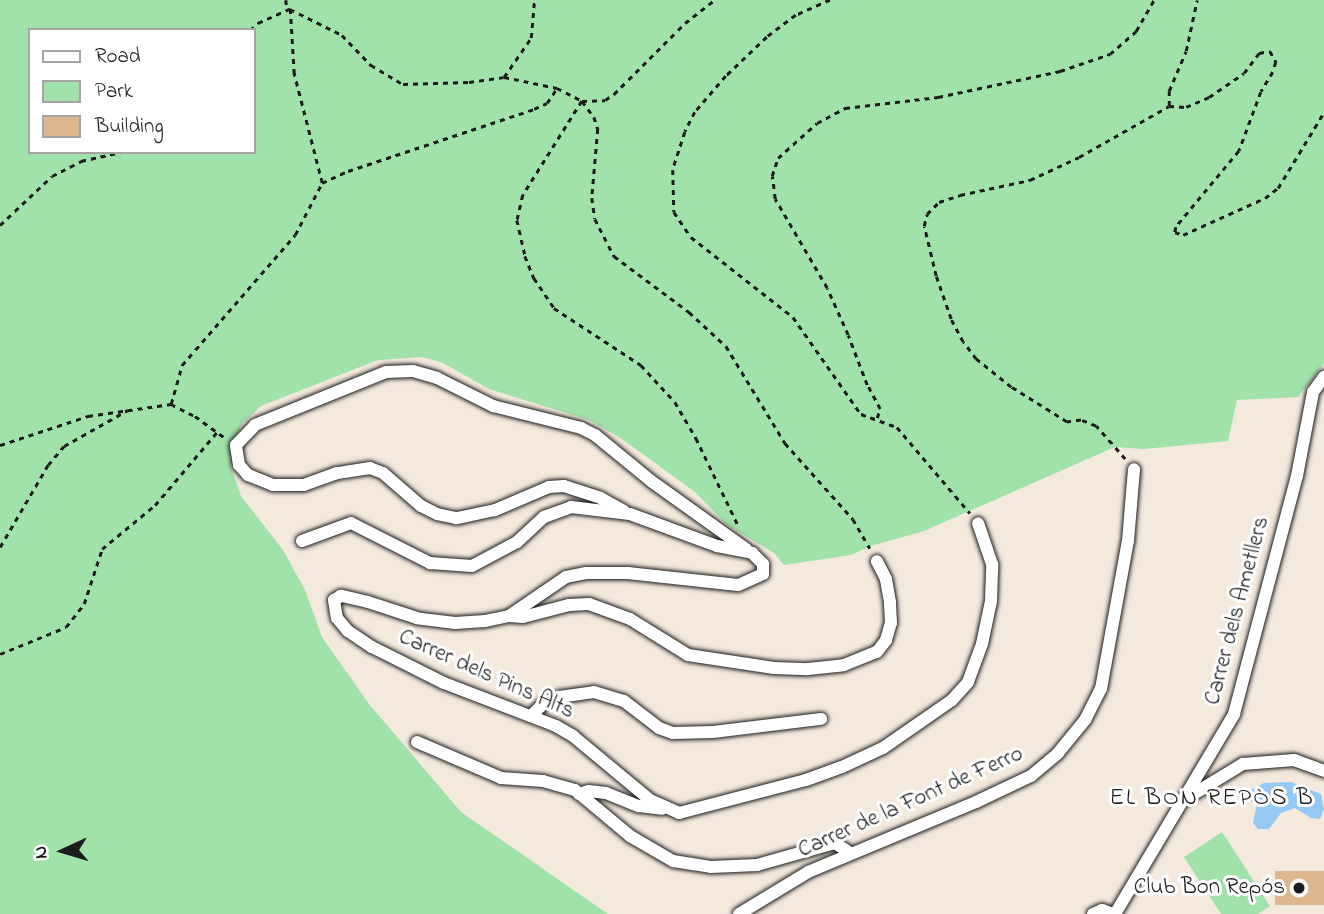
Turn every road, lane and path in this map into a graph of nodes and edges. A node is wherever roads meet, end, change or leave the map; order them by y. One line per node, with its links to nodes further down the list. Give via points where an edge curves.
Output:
1 (286, 0): 7 (path)
2 (534, 0): 9 (path, via 531,38)
3 (714, 0): 11 (path, via 614,94 605,100)
4 (831, 0): 20 (path, via 796,16 767,37 709,94 681,141 671,200 691,237 793,317 851,402 861,414)
5 (1154, 0): 20 (path, via 1136,31 1110,54 1060,71 938,97 845,107 817,123 778,158 772,176 775,200 821,277 880,409)
6 (1197, 0): 12 (path, via 1186,51 1170,91)
7 (288, 9): 8 (path); 9 (path, via 342,35 371,65 403,84); 15 (path, via 293,74)
8 (254, 28)
9 (504, 77): 10 (path)
10 (557, 88): 11 (path); 15 (path, via 547,103 534,109)
11 (582, 101): 25 (path, via 523,195 517,220 525,256 554,307 641,365 675,402); 29 (path, via 598,129 592,198 595,219 614,256 726,345 785,443 853,519)
12 (1170, 106): 13 (path, via 1186,107 1209,97 1244,73 1259,53 1274,54 1273,72 1239,151 1177,226 1175,232 1183,235 1278,188); 22 (path, via 1030,180 939,202 927,214 924,226 951,319 976,359 1067,422 1081,420 1096,426)
13 (1324, 112)
14 (112, 154): 16 (path, via 81,161 52,176)
15 (322, 183): 18 (path, via 295,234 181,365)
16 (0, 225)
17 (1324, 377): 37 (street, Carrer dels Ametllers, via 1313,392 1297,476 1234,714)
18 (171, 404): 19 (path); 31 (path, via 216,432 155,505 102,549 84,604 66,627)
19 (131, 408): 21 (path, via 88,416); 27 (path, via 64,446 42,474)
20 (877, 418): 24 (path, via 897,427)
21 (0, 445)
22 (1134, 470): 39 (street, Carrer de la Font de Ferro, via 1128,541 1101,689 1085,720 1031,776)
23 (630, 514): 26 (street, via 571,507 544,517 517,541 472,566 430,564 351,523); 28 (street, via 716,546); 28 (street, via 564,486 549,487 486,513 456,518 421,506 383,473 370,468 304,485 273,485 248,475 239,465 236,445 255,425 386,372 413,371 493,406 595,435)
24 (978, 523): 38 (street, via 992,564 991,601 968,682 952,700 883,748 842,767 699,810)
25 (740, 530)
26 (302, 541)
27 (0, 547)
28 (752, 553): 30 (street, Carrer dels Pins Alts, via 763,564 763,574 738,585 586,573 566,577)
29 (877, 561): 30 (street, via 890,603 886,640 871,655 844,665 774,668 688,655 630,619 589,604)
30 (509, 616): 32 (street, Carrer dels Pins Alts, via 455,623 418,618 341,596 333,607 348,631 372,647 444,683)
31 (0, 654)
32 (531, 716): 33 (street, via 559,696 594,692 624,701 673,733); 38 (street, Carrer dels Pins Alts, via 573,736)
33 (821, 719)
34 (416, 742): 36 (street, via 500,778 543,781)
35 (1324, 771): 37 (street, via 1294,760 1243,764)
36 (579, 794): 38 (street, via 606,793 639,806); 39 (street, via 630,836 673,861 711,867 757,864 835,843)
37 (1184, 801): 42 (street, Carrer dels Ametllers)
38 (666, 810)
39 (849, 853): 40 (street, Carrer de la Font de Ferro)
40 (739, 914)
41 (1093, 914): 42 (street, via 1101,910)
42 (1114, 914)

